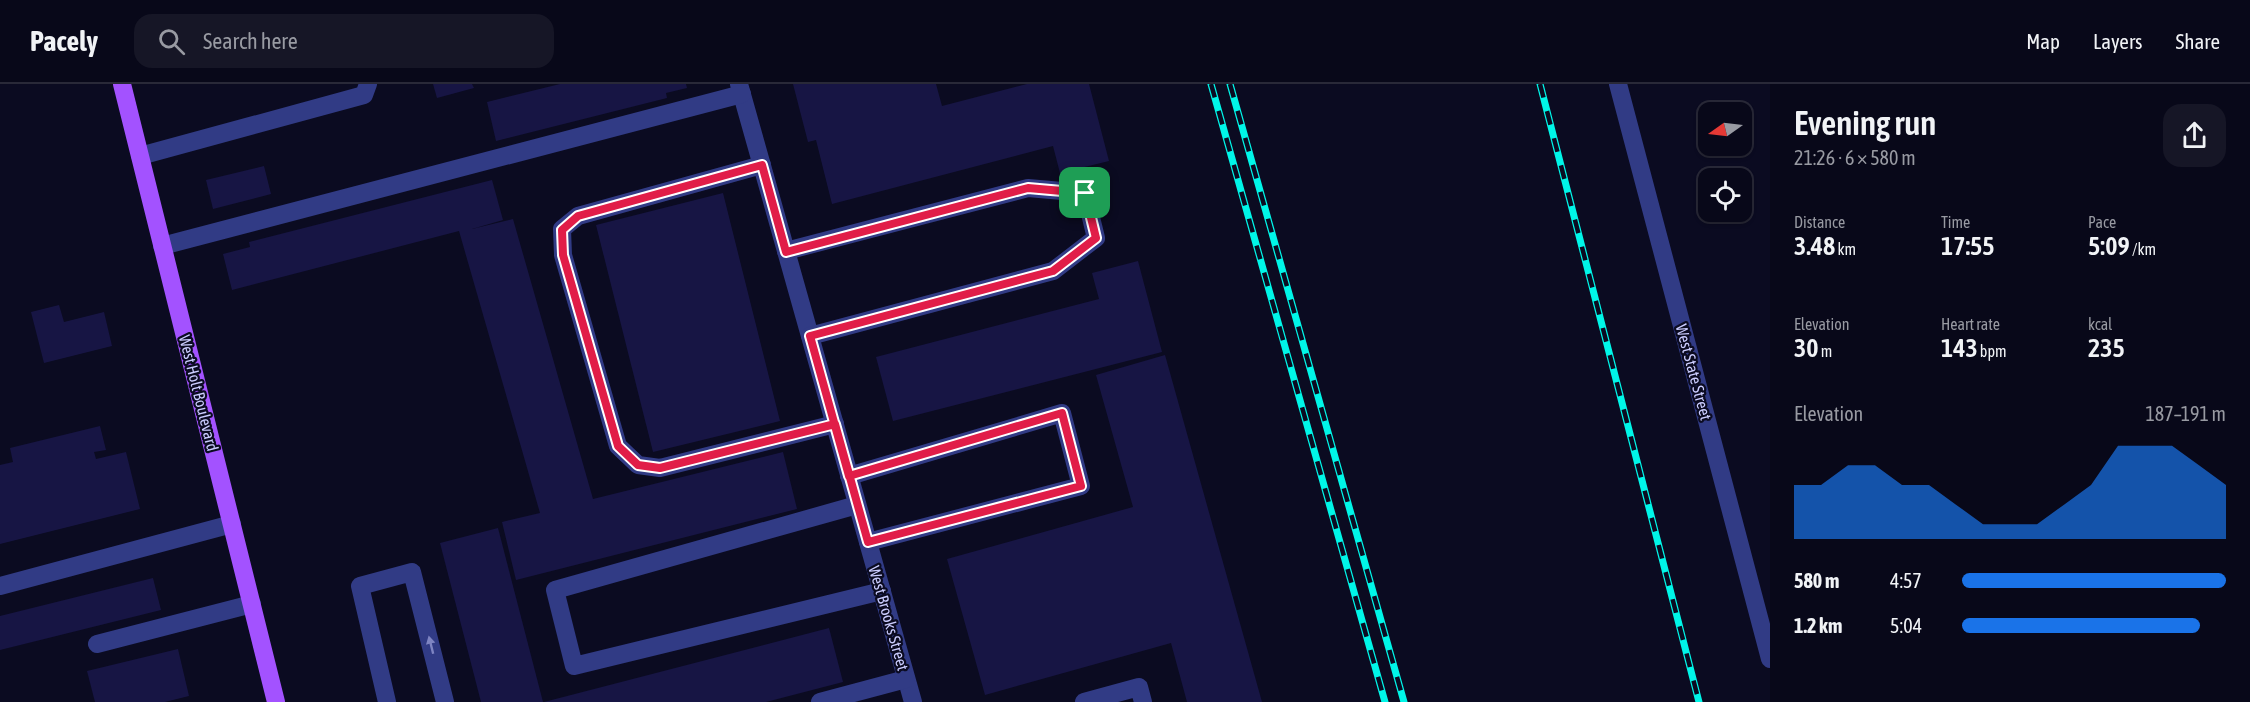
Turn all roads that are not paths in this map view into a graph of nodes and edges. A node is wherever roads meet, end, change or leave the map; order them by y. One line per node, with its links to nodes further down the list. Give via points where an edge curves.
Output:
1 (122, 84): 5 (main road, West Holt Boulevard)
2 (368, 84): 5 (street, via 364,95)
3 (1618, 84): 19 (street, West State Street)
4 (741, 89): 6 (street, West Brooks Street); 7 (street)
5 (140, 156): 7 (main road, West Holt Boulevard)
6 (762, 165): 8 (street, West Brooks Street); 10 (street, via 578,216 562,230 563,255 618,446 638,465 660,468)
7 (162, 246): 13 (main road, West Holt Boulevard)
8 (786, 252): 9 (street, West Brooks Street); 9 (street, via 1028,188 1085,193 1096,238 1053,271)
9 (810, 336): 10 (street, West Brooks Street)
10 (835, 424): 11 (street, West Brooks Street)
11 (849, 476): 12 (street, West Brooks Street); 14 (street, via 1062,413 1081,486)
12 (857, 505): 14 (street, West Brooks Street); 16 (street, via 555,590 574,666)
13 (232, 524): 15 (street); 17 (main road, West Holt Boulevard)
14 (868, 542): 16 (street, West Brooks Street)
15 (0, 586)
16 (882, 591): 20 (street, West Brooks Street)
17 (252, 604): 18 (street); 21 (main road, West Holt Boulevard)
18 (96, 644)
19 (1769, 650)
20 (906, 679): 24 (street); 25 (street, West Brooks Street)
21 (276, 702)
22 (387, 702): 23 (street, one-way to 22, via 412,572 360,586)
23 (445, 702)
24 (820, 702)
25 (913, 702)
26 (1084, 702): 27 (street, via 1139,687)
27 (1143, 702)

